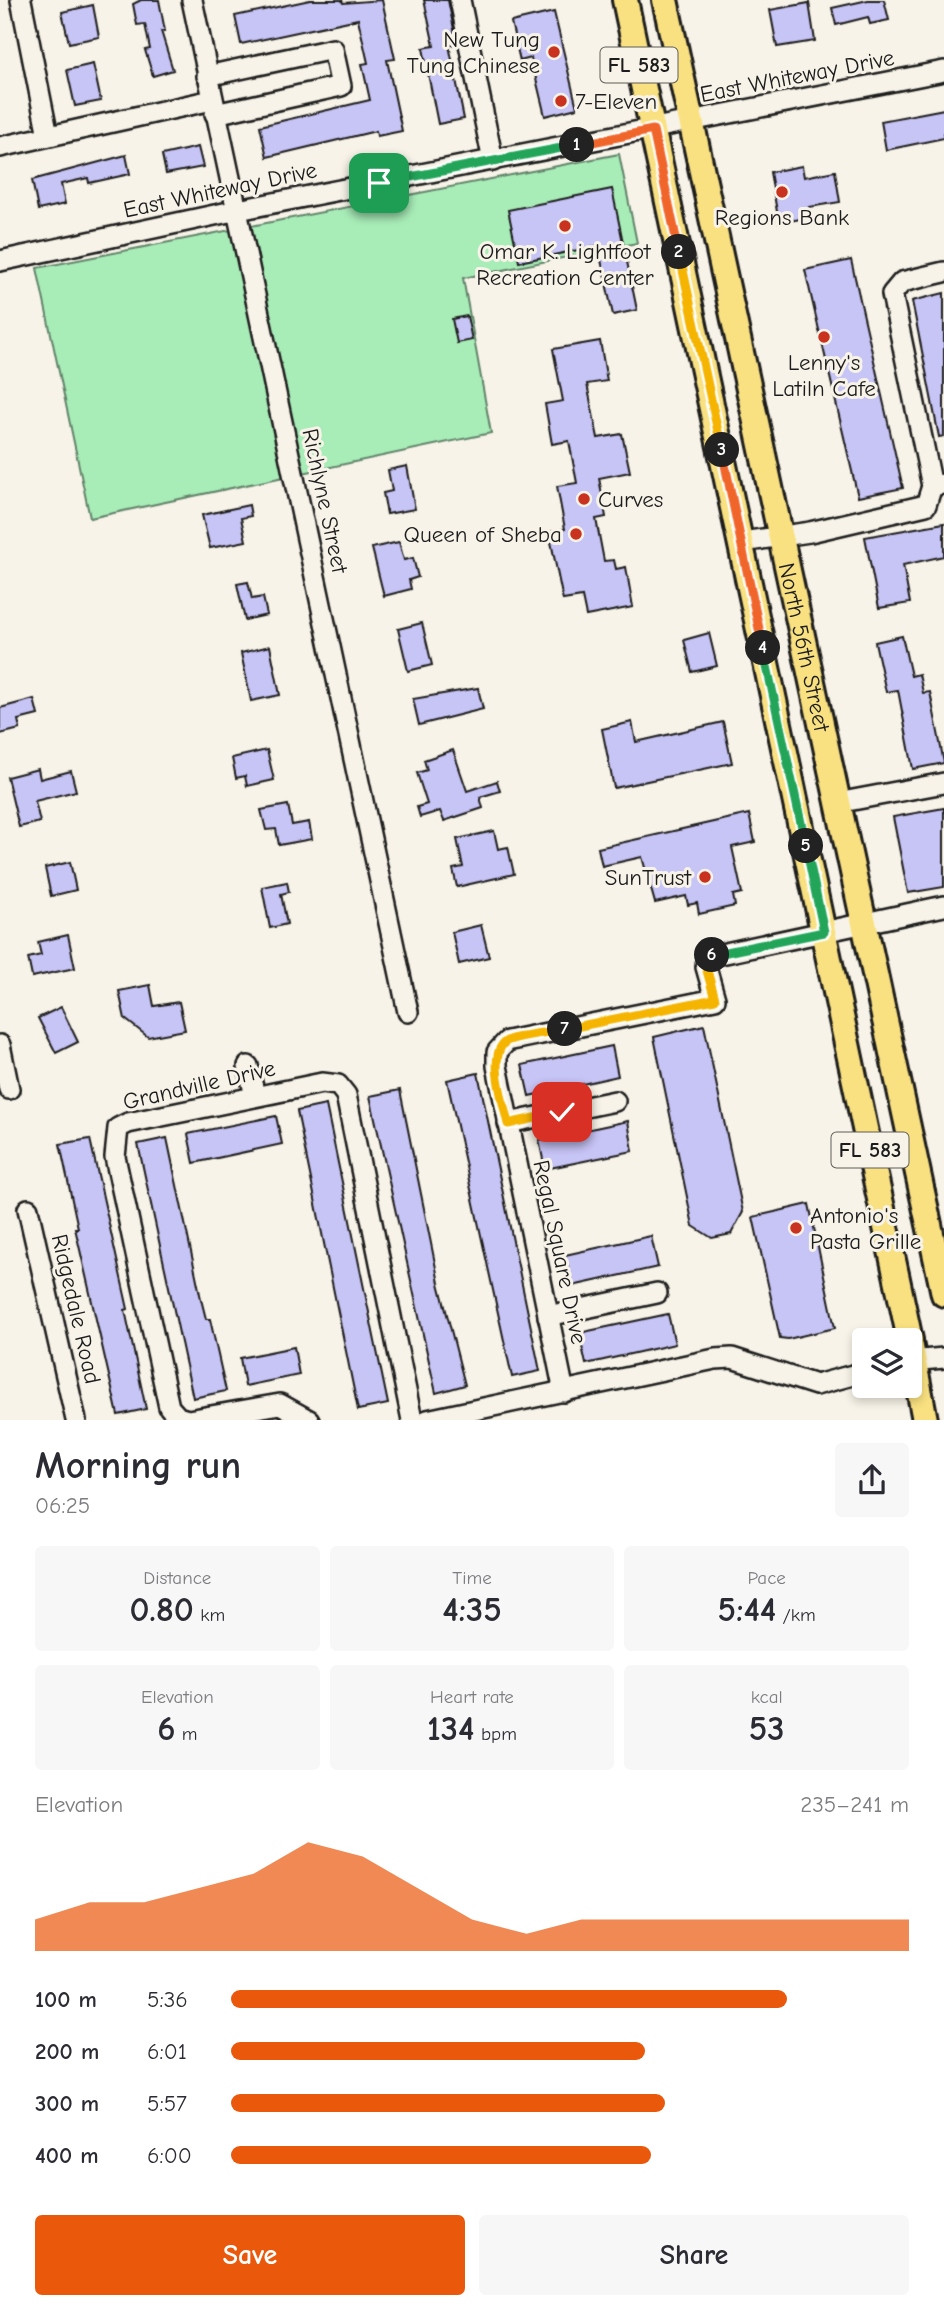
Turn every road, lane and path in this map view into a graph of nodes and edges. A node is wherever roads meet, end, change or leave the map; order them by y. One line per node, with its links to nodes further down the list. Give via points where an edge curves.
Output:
1 (21, 0): 11 (street)
2 (192, 0): 7 (street, Richlyne Street)
3 (460, 0): 13 (street)
4 (625, 0): 10 (main road, North 56th Street / FL 583)
5 (666, 0): 9 (main road, North 56th Street / FL 583)
6 (944, 71): 9 (street, East Whiteway Drive)
7 (207, 76): 8 (street, Richlyne Street); 8 (street, via 333,49 341,86)
8 (214, 107): 11 (street); 14 (street, Richlyne Street)
9 (691, 122): 10 (street, East Whiteway Drive); 15 (main road, North 56th Street / FL 583)
10 (653, 130): 13 (street, East Whiteway Drive); 17 (main road, North 56th Street / FL 583)
11 (48, 136): 12 (street)
12 (0, 147)
13 (493, 161): 14 (street, East Whiteway Drive)
14 (238, 210): 16 (street, East Whiteway Drive); 31 (street, Richlyne Street)
15 (721, 258): 17 (main road); 19 (main road, North 56th Street / FL 583)
16 (0, 261)
17 (682, 264): 20 (main road, North 56th Street / FL 583)
18 (944, 272): 21 (street, via 902,282 892,294)
19 (726, 284): 20 (main road); 22 (main road, North 56th Street / FL 583)
20 (688, 292): 23 (main road, North 56th Street / FL 583)
21 (938, 485): 24 (street, via 926,505)
22 (775, 508): 23 (main road); 24 (main road, North 56th Street / FL 583)
23 (736, 517): 25 (main road, North 56th Street / FL 583)
24 (781, 536): 25 (street); 27 (main road, North 56th Street / FL 583)
25 (742, 542): 30 (main road, North 56th Street / FL 583)
26 (944, 783): 27 (street)
27 (837, 803): 29 (main road, North 56th Street / FL 583)
28 (944, 906): 29 (street)
29 (863, 923): 30 (street); 40 (main road, North 56th Street / FL 583)
30 (824, 932): 37 (street, Regal Square Drive, via 707,957 715,999 507,1041 497,1052 497,1066); 42 (main road, North 56th Street / FL 583)
31 (408, 1012)
32 (0, 1045): 34 (street)
33 (248, 1066): 35 (street)
34 (9, 1089)
35 (255, 1096): 49 (street, Grandville Drive, via 128,1123 118,1128 115,1157 169,1407 178,1418 188,1420 281,1404); 50 (street, Grandville Drive, via 322,1083 338,1085 346,1095)
36 (615, 1101): 37 (street)
37 (508, 1124): 41 (street, Regal Square Drive)
38 (28, 1209): 48 (street, Ridgedale Road)
39 (657, 1293): 41 (street)
40 (944, 1294)
41 (548, 1316): 46 (street, Regal Square Drive)
42 (906, 1328)
43 (922, 1353): 44 (street)
44 (944, 1358)
45 (852, 1375): 46 (street, via 817,1385 732,1358)
46 (564, 1392): 51 (street)
47 (921, 1398): 52 (main road, North 56th Street / FL 583)
48 (76, 1420)
49 (309, 1420)
50 (412, 1420)
51 (427, 1420)
52 (925, 1420)

